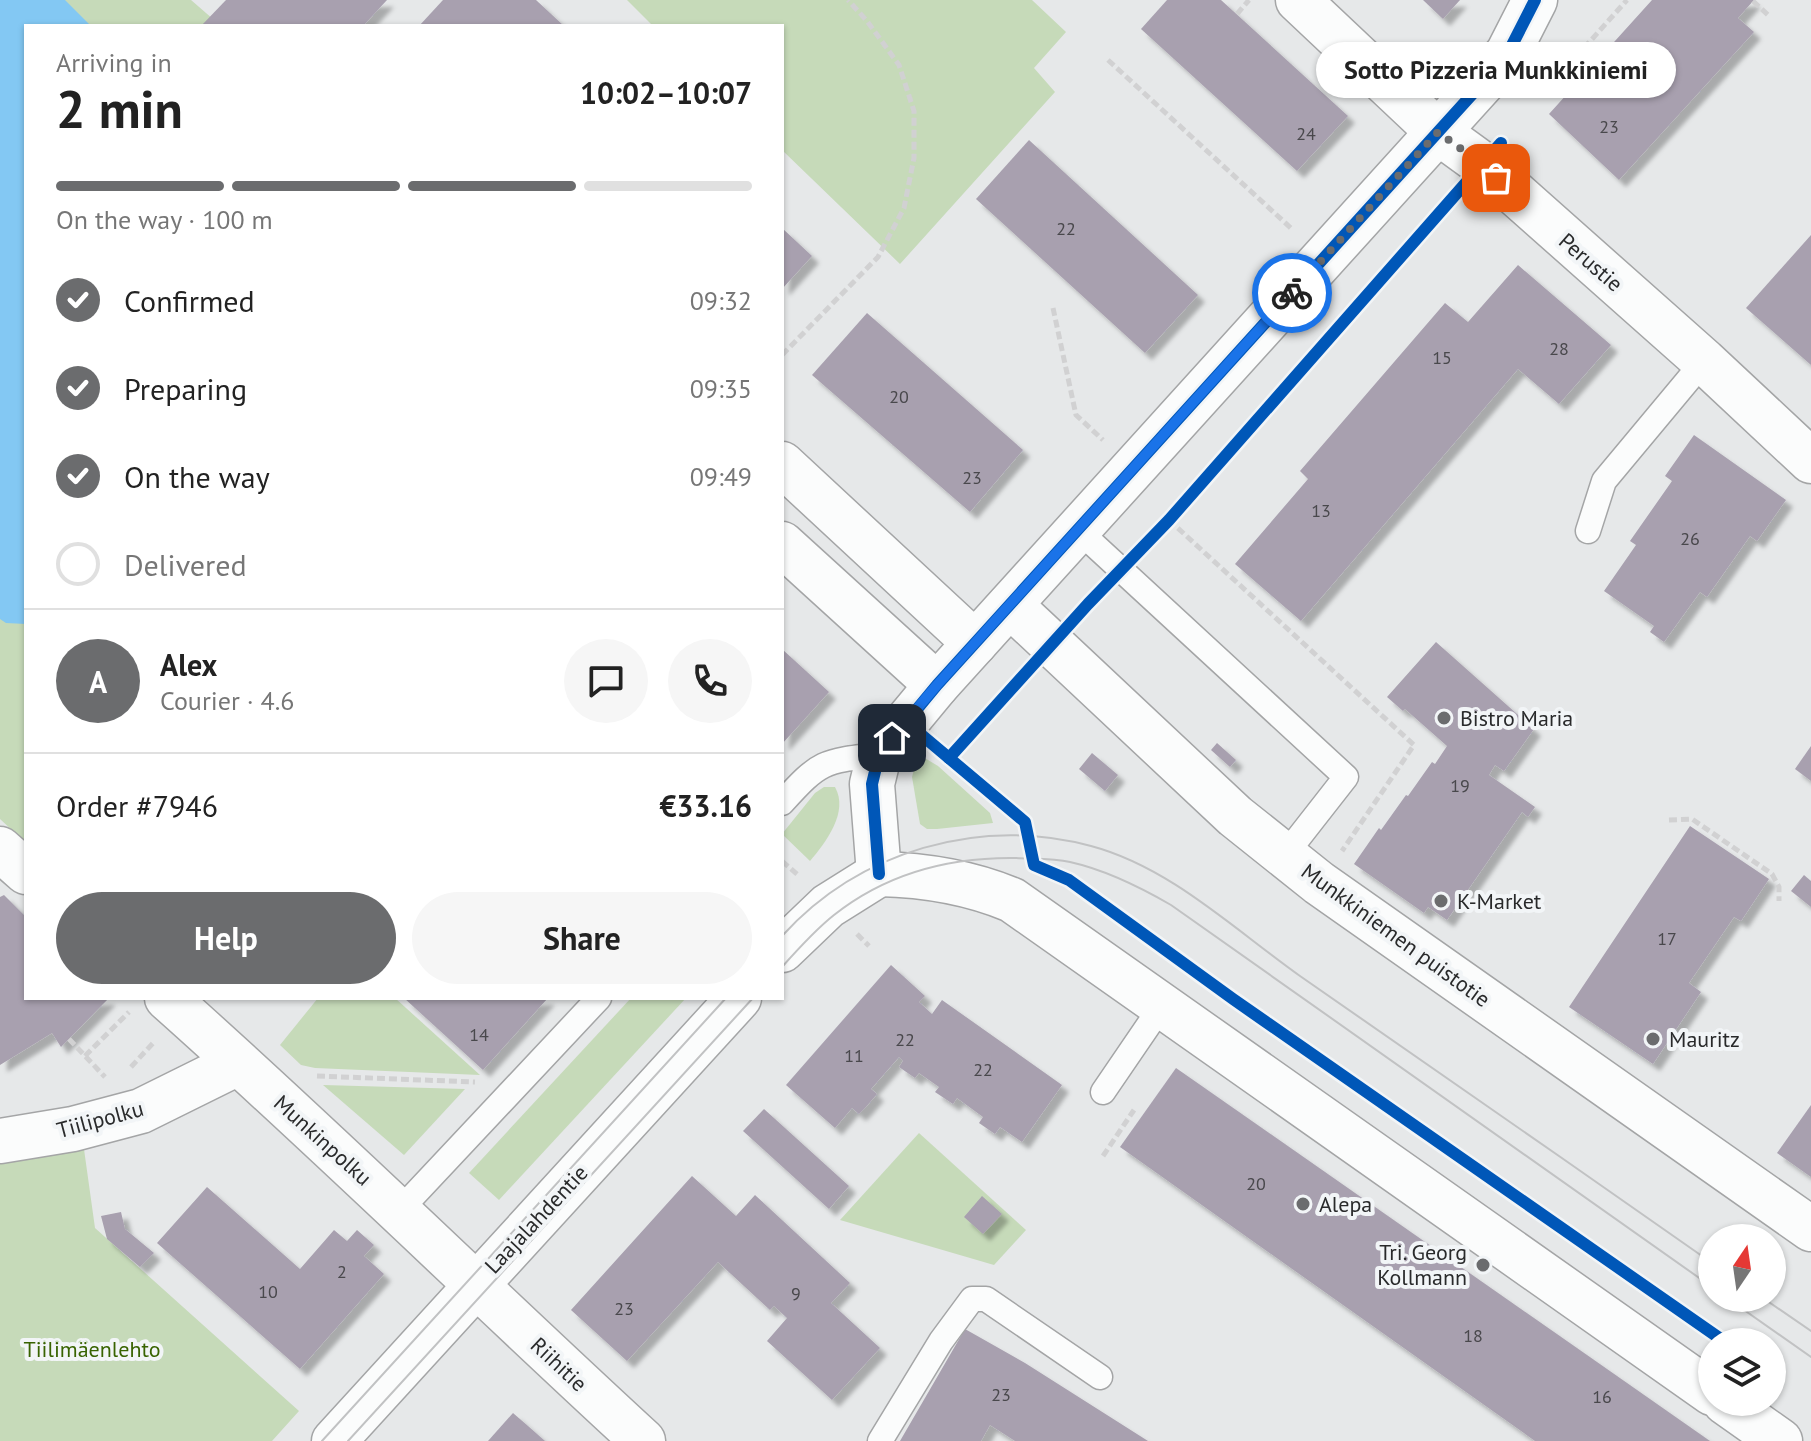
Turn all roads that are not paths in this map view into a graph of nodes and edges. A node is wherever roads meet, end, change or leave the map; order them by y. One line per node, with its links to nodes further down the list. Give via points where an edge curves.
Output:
1 (1298, 0): 3 (street, Perustie)
2 (1535, 0): 3 (street, via 1508,53)
3 (1438, 132): 4 (street, Perustie, via 1482,164); 7 (street)
4 (1704, 361): 5 (street, Perustie); 8 (lane, via 1604,481)
5 (1811, 461)
6 (784, 466): 11 (street)
7 (1078, 530): 10 (street); 16 (lane, via 1346,777)
8 (1588, 531)
9 (784, 546): 12 (street)
10 (1010, 605): 11 (street); 16 (street, Munkkiniemen puistotie, via 1235,816)
11 (975, 643): 12 (street)
12 (937, 685): 13 (street)
13 (879, 755): 14 (lane, via 824,764); 18 (street, via 872,784)
14 (784, 801)
15 (0, 849): 17 (street)
16 (1285, 855): 28 (street, Munkkiniemen puistotie)
17 (24, 870)
18 (879, 874): 19 (street, via 828,906); 23 (street, via 951,881 1012,900)
19 (784, 948)
20 (597, 1000): 27 (lane)
21 (737, 1000): 29 (street, Laajalahdentie)
22 (152, 1001): 24 (street, Munkinpolku)
23 (1161, 1007): 25 (lane); 31 (street)
24 (238, 1063): 26 (street, Tiilipolku, via 141,1111); 27 (street, Munkinpolku)
25 (1103, 1092)
26 (0, 1141)
27 (399, 1211): 29 (street, Munkinpolku)
28 (1811, 1229)
29 (476, 1285): 33 (street, Laajalahdentie); 34 (street, Riihitie)
30 (1100, 1377): 35 (lane, via 986,1299 972,1299)
31 (1698, 1383)
32 (1745, 1416): 36 (street)
33 (334, 1441)
34 (643, 1441)
35 (880, 1441)
36 (1780, 1441)

